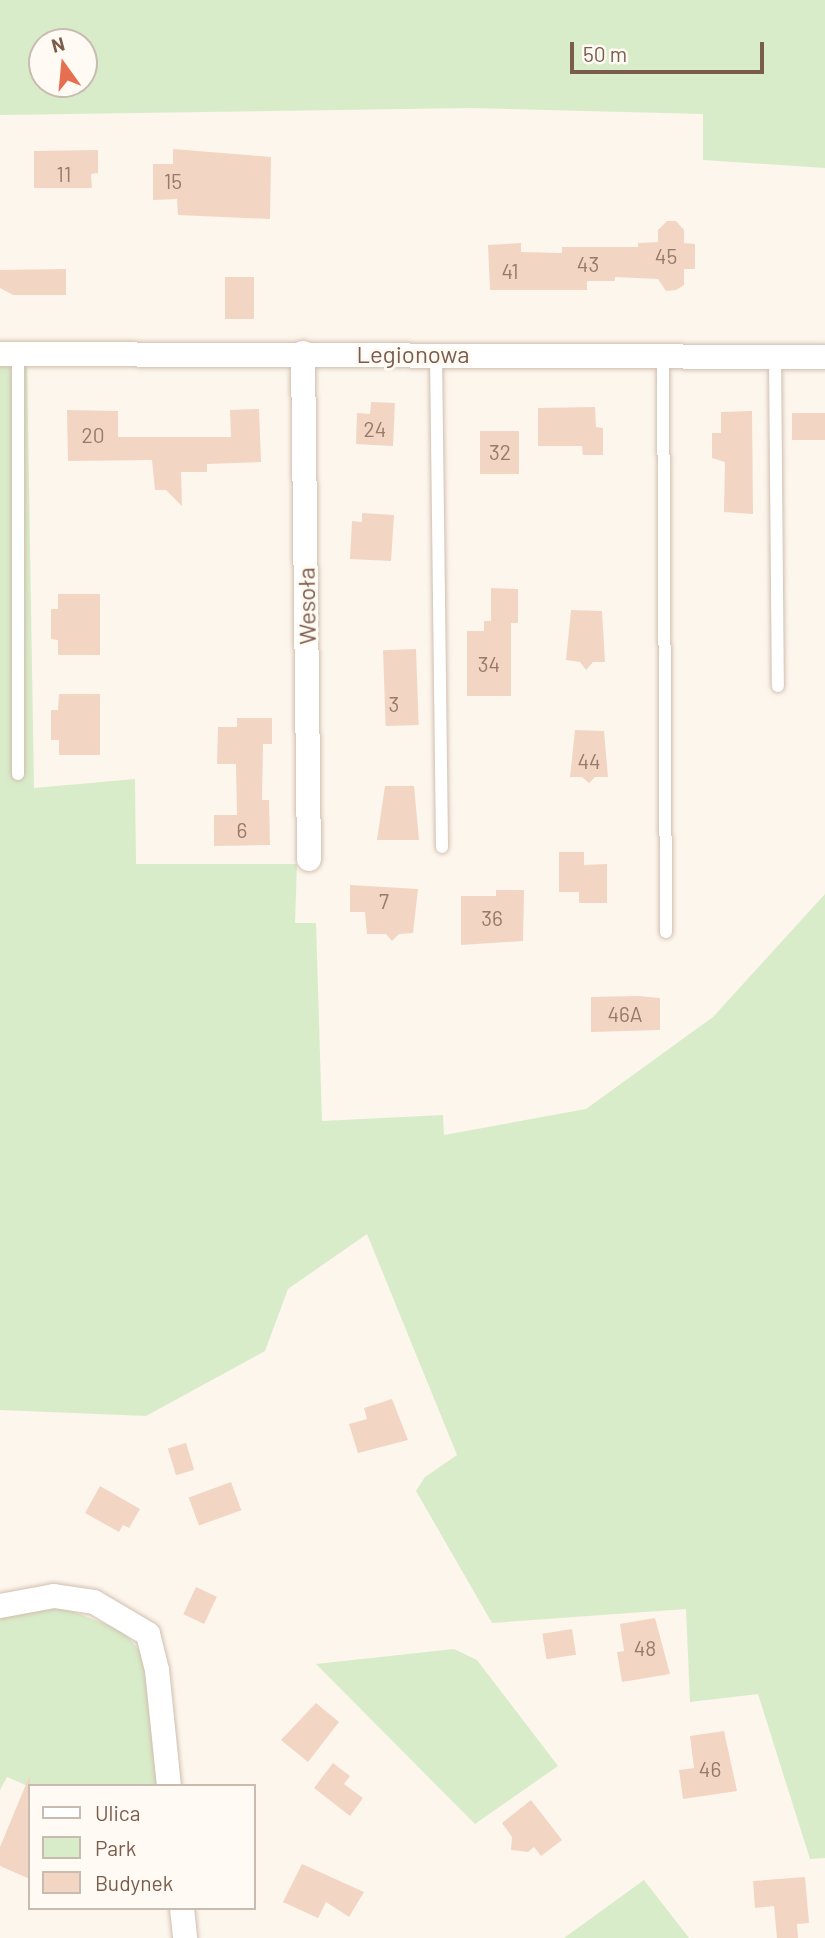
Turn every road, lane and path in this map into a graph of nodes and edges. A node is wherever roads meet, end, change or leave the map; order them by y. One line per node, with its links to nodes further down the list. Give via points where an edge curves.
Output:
1 (303, 353): 2 (street, Legionowa); 3 (street, Legionowa); 10 (street, Wesoła)
2 (9, 354): 8 (lane)
3 (436, 354): 4 (street, Legionowa); 9 (lane)
4 (663, 356): 5 (street, Legionowa); 11 (lane)
5 (775, 357): 6 (street, Legionowa); 7 (lane)
6 (825, 357)
7 (778, 687)
8 (18, 774)
9 (442, 847)
10 (309, 859)
11 (666, 932)
12 (0, 1606): 13 (street, via 54,1597 94,1602 148,1634 157,1670)
13 (169, 1784)
14 (182, 1910): 15 (street)
15 (185, 1938)

